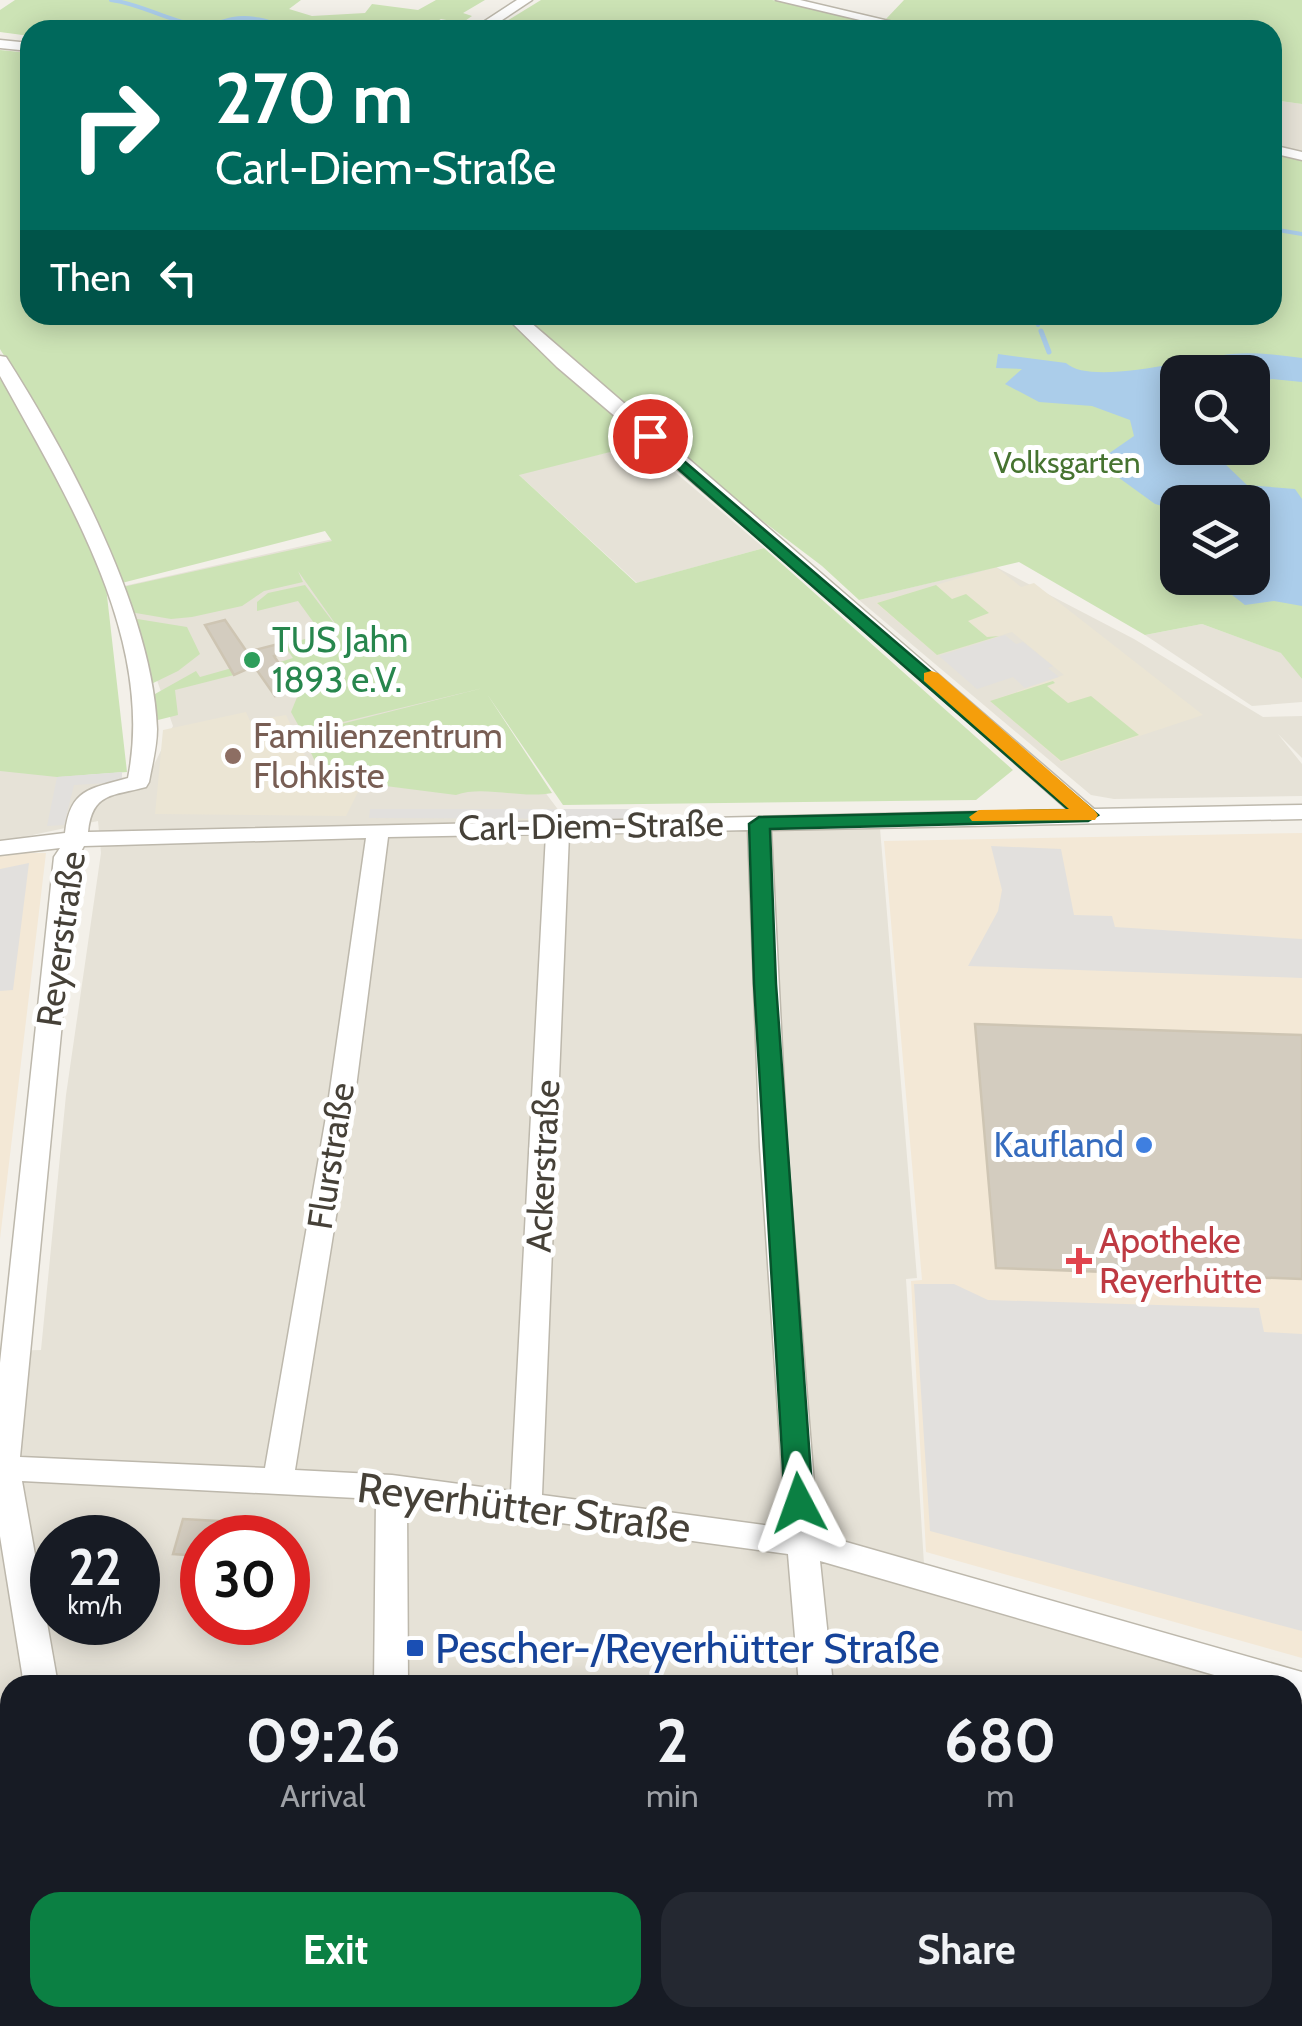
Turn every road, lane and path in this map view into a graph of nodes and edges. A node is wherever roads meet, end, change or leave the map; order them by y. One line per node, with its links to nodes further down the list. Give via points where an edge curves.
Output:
1 (526, 0): 3 (street)
2 (782, 0): 4 (street)
3 (494, 20)
4 (874, 20)
5 (522, 325): 8 (street)
6 (0, 361): 12 (street, Reyerstraße, via 96,542 143,693 146,730 138,782 90,796 79,811)
7 (1302, 812): 8 (street, Carl-Diem-Straße)
8 (1088, 815): 9 (street, Carl-Diem-Straße)
9 (759, 824): 10 (street, Carl-Diem-Straße); 18 (street)
10 (558, 827): 11 (street, Carl-Diem-Straße); 17 (street, Ackerstraße)
11 (378, 830): 12 (street, Carl-Diem-Straße); 15 (street, Flurstraße, via 340,1111)
12 (76, 839): 13 (street, Carl-Diem-Straße); 14 (street, Reyerstraße, via 66,858)
13 (0, 848)
14 (2, 1468): 15 (street, Reyerhütter Straße); 19 (street, Reyerstraße)
15 (278, 1481): 16 (street, Reyerhütter Straße)
16 (392, 1487): 17 (street, Reyerhütter Straße); 20 (street)
17 (526, 1505): 18 (street, Reyerhütter Straße)
18 (802, 1543): 21 (street); 22 (street, Reyerhütter Straße)
19 (39, 1675)
20 (391, 1675)
21 (815, 1675)
22 (1249, 1675)

